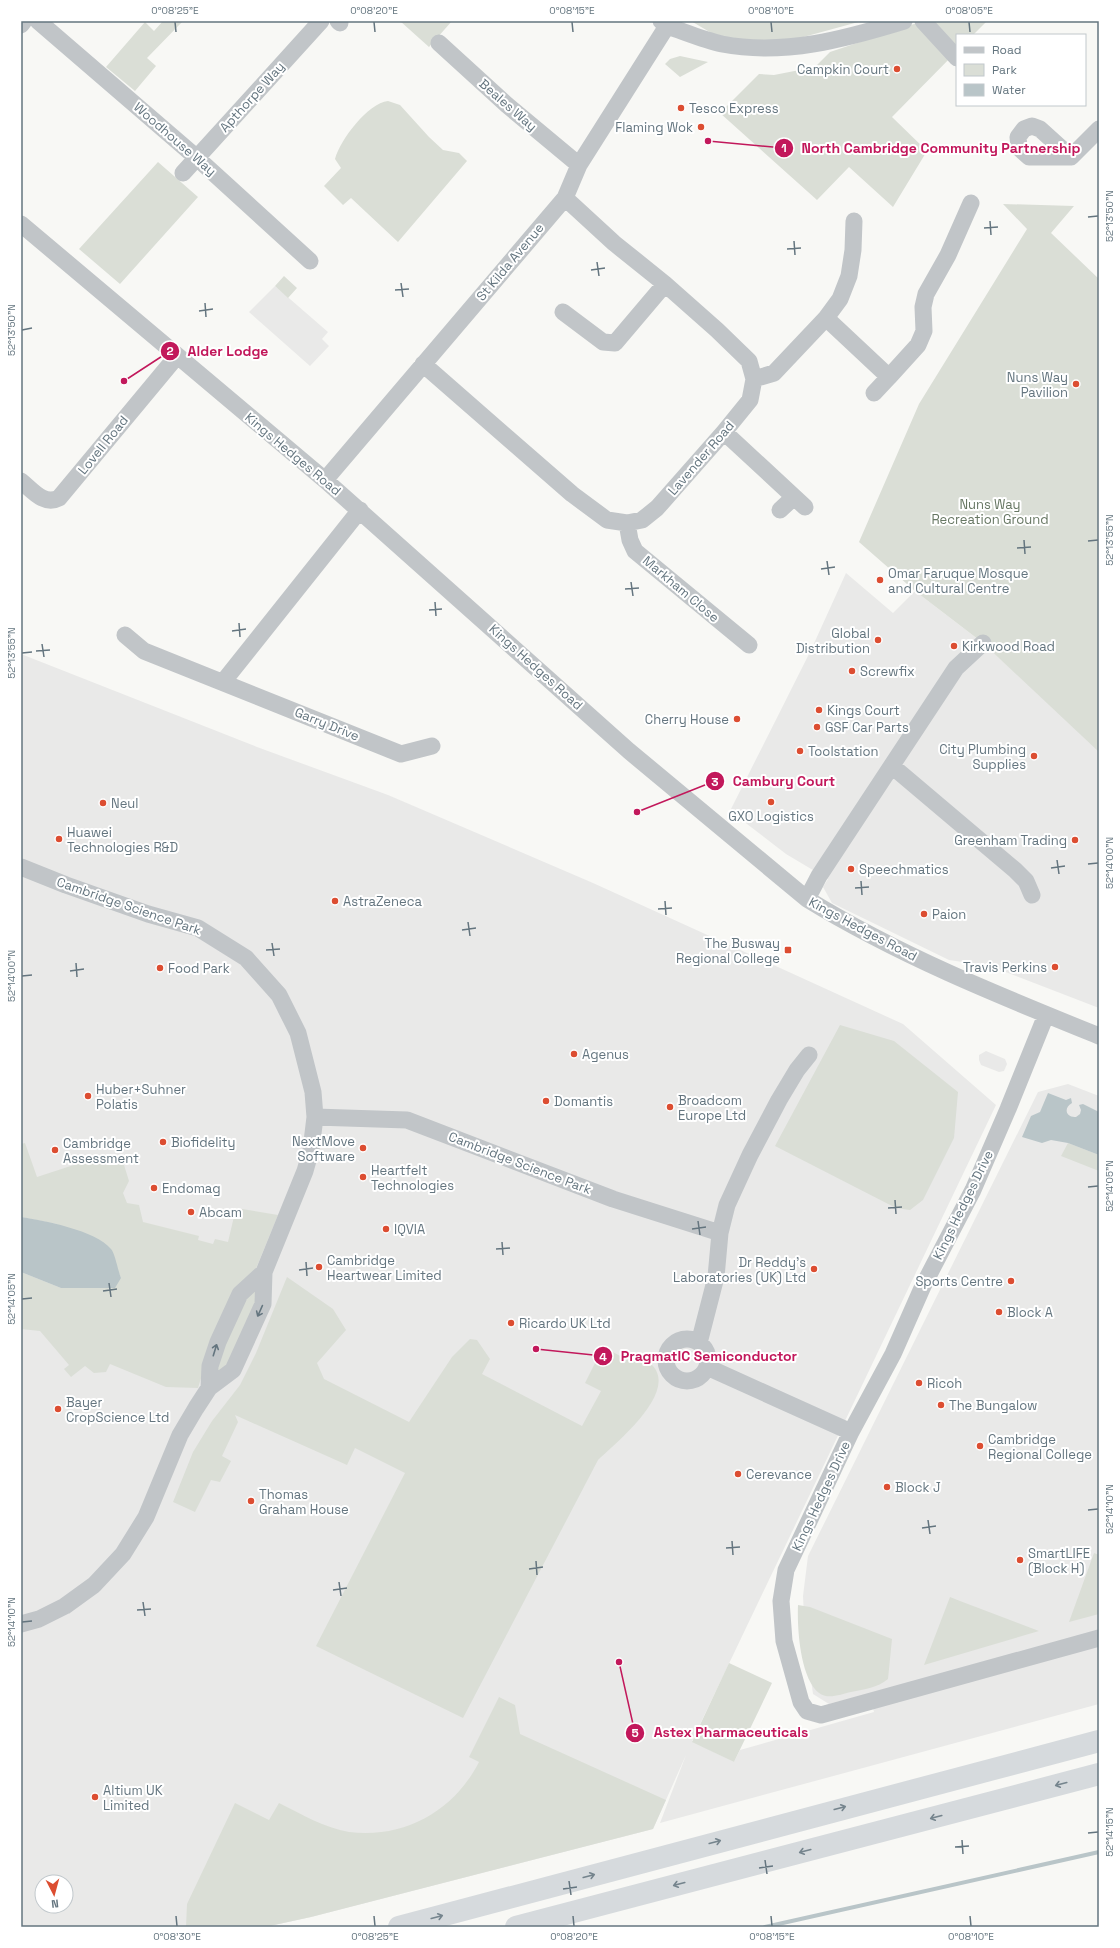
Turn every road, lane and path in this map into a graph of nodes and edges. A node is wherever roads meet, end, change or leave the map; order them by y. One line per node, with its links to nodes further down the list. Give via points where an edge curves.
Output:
1 (24, 21): 7 (street)
2 (38, 21): 11 (street, Woodhouse Way)
3 (321, 21): 11 (street, Apthorpe Way)
4 (904, 21): 6 (street, via 856,36 776,48 721,44)
5 (923, 21): 9 (street)
6 (664, 23): 13 (street, St Kilda Avenue)
7 (21, 25)
8 (439, 43): 13 (street, Beales Way, via 507,105)
9 (956, 57)
10 (1099, 129): 12 (street)
11 (197, 158): 14 (street, Apthorpe Way); 19 (street, Woodhouse Way)
12 (1071, 158)
13 (579, 165): 15 (street, St Kilda Avenue)
14 (183, 173)
15 (565, 198): 20 (street, Lavender Road, via 614,243); 24 (street, St Kilda Avenue)
16 (971, 203): 25 (street, via 948,255 926,294 922,307 924,331 918,345)
17 (854, 221): 22 (street, via 849,276 840,299)
18 (21, 224): 23 (street, Kings Hedges Road)
19 (310, 260)
20 (665, 284): 21 (street, via 615,343 603,342); 26 (street, Lavender Road, via 749,361)
21 (563, 312)
22 (826, 318): 25 (street); 26 (street, via 774,373)
23 (177, 356): 29 (street, Kings Hedges Road); 30 (street, Lovell Road, via 59,498 54,501 45,500)
24 (423, 364): 29 (street, St Kilda Avenue); 33 (street, Lavender Road, via 572,494 607,520)
25 (889, 377): 27 (street)
26 (754, 379): 28 (street, Lavender Road, via 750,400)
27 (874, 393)
28 (724, 432): 32 (street, via 799,502); 33 (street, Lavender Road, via 657,508 642,520)
29 (325, 480): 31 (street, Kings Hedges Road)
30 (21, 481)
31 (360, 510): 37 (street); 42 (street, Kings Hedges Road, via 629,751)
32 (780, 510)
33 (628, 523): 36 (street, Markham Close, via 630,540 635,551)
34 (125, 635): 37 (street, Garry Drive, via 144,651)
35 (983, 643): 39 (street, via 956,668)
36 (749, 645)
37 (223, 682): 38 (street, Garry Drive, via 401,754)
38 (432, 746)
39 (892, 766): 41 (street, via 1016,870 1026,881); 42 (street)
40 (21, 867): 46 (street, Cambridge Science Park, via 133,909 198,928 246,958 279,995 298,1033 313,1092)
41 (1032, 895)
42 (807, 899): 43 (street, Kings Hedges Road, via 839,919 892,946)
43 (1046, 1015): 44 (street, Kings Hedges Road); 52 (street, Kings Hedges Drive, via 973,1190 923,1286 893,1354)
44 (1099, 1036)
45 (809, 1055): 47 (street, via 797,1070 750,1155 727,1205)
46 (315, 1117): 47 (street, Cambridge Science Park, via 408,1120 613,1199); 48 (street, Cambridge Science Park, via 311,1150 305,1171)
47 (720, 1233): 49 (street, via 716,1277)
48 (264, 1272): 51 (street, Cambridge Science Park, one-way to 48, via 210,1366 240,1294); 51 (street, Cambridge Science Park, one-way to 51, via 263,1304 233,1370)
49 (699, 1343): 50 (street, via 707,1354); 50 (street, via 687,1339 674,1343 667,1354 667,1366 673,1376 684,1381 698,1378)
50 (707, 1367): 52 (street)
51 (209, 1388): 53 (street, Cambridge Science Park, via 180,1435 146,1517 123,1554 94,1585 64,1606 39,1619)
52 (851, 1432): 54 (street, Kings Hedges Drive, via 786,1570 781,1601 784,1641 800,1702 807,1711 821,1715)
53 (21, 1624)
54 (1099, 1638)
55 (1099, 1741): 57 (highway, one-way to 55)
56 (1099, 1774): 58 (highway, one-way to 58)
57 (399, 1927)
58 (516, 1927)

